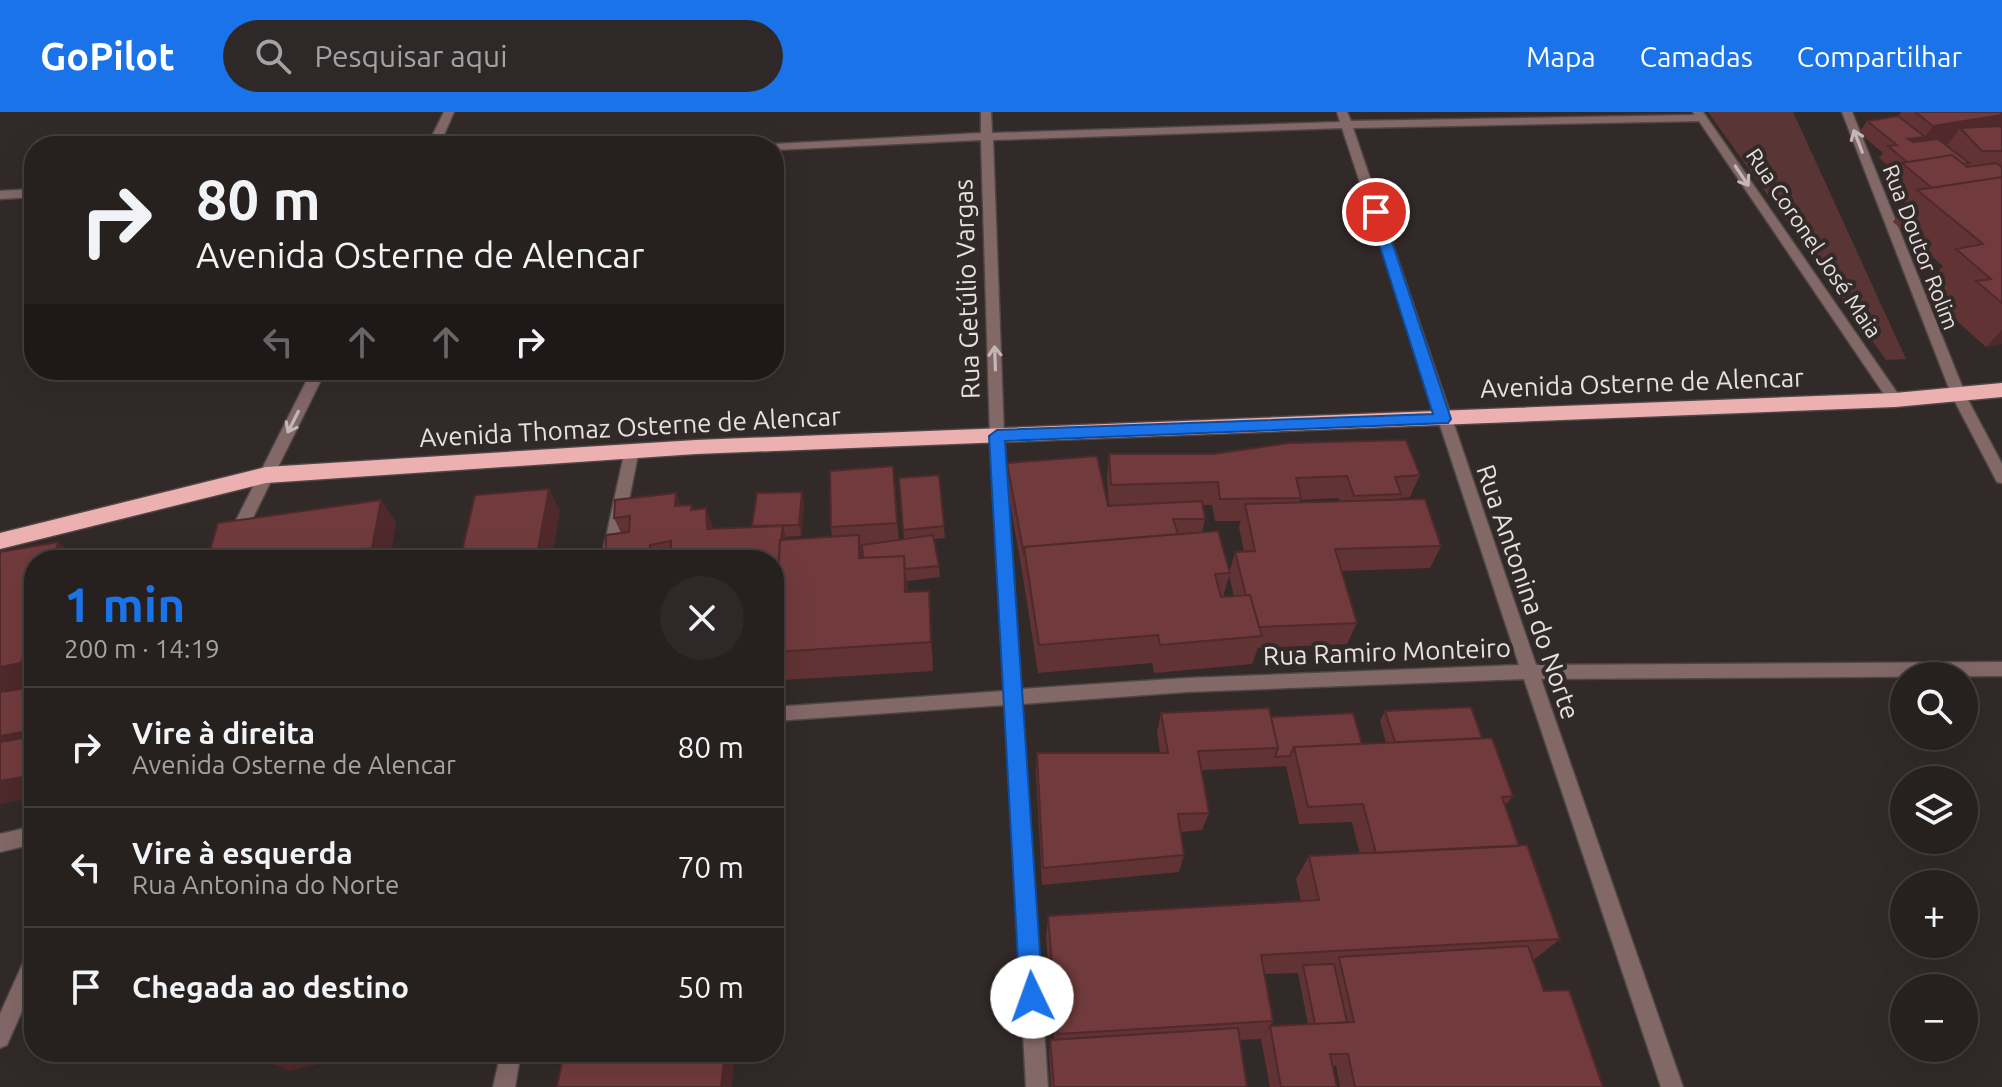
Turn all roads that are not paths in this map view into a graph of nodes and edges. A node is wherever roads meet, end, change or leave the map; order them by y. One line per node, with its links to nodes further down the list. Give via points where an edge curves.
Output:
1 (449, 112): 7 (street)
2 (986, 112): 6 (street, Rua Getúlio Vargas)
3 (1847, 112): 13 (street, Rua Doutor Rolim, one-way to 3)
4 (1700, 115): 5 (street); 14 (street, Rua Coronel José Maia, one-way to 14)
5 (1345, 118): 6 (street); 15 (street, Rua Antonina do Norte)
6 (988, 134): 8 (street); 16 (street, Rua Getúlio Vargas, one-way to 6)
7 (438, 136)
8 (784, 146)
9 (24, 194): 10 (street)
10 (0, 195)
11 (314, 380): 18 (street, one-way to 18)
12 (2002, 390): 13 (highway, Avenida Osterne de Alencar)
13 (1959, 396): 14 (highway, Avenida Osterne de Alencar); 19 (street)
14 (1895, 400): 15 (highway, Avenida Osterne de Alencar)
15 (1443, 419): 16 (highway, Avenida Osterne de Alencar); 24 (street, Rua Antonina do Norte)
16 (997, 436): 17 (highway, Avenida Thomaz Osterne de Alencar); 25 (street, Rua Getúlio Vargas)
17 (632, 450): 18 (highway, Avenida Thomaz Osterne de Alencar); 22 (street)
18 (266, 475): 20 (highway); 21 (street)
19 (2002, 478)
20 (0, 541)
21 (229, 550)
22 (611, 550)
23 (2002, 669): 24 (street, Rua Ramiro Monteiro)
24 (1531, 672): 25 (street, Rua Ramiro Monteiro, via 1187,685); 34 (street, Rua Antonina do Norte)
25 (1013, 698): 26 (street, Rua Ramiro Monteiro); 33 (street, Rua Getúlio Vargas)
26 (784, 713)
27 (24, 837): 28 (street)
28 (0, 843)
29 (24, 984): 30 (street)
30 (0, 1038)
31 (509, 1062): 32 (street)
32 (504, 1087)
33 (1037, 1087)
34 (1672, 1087)

